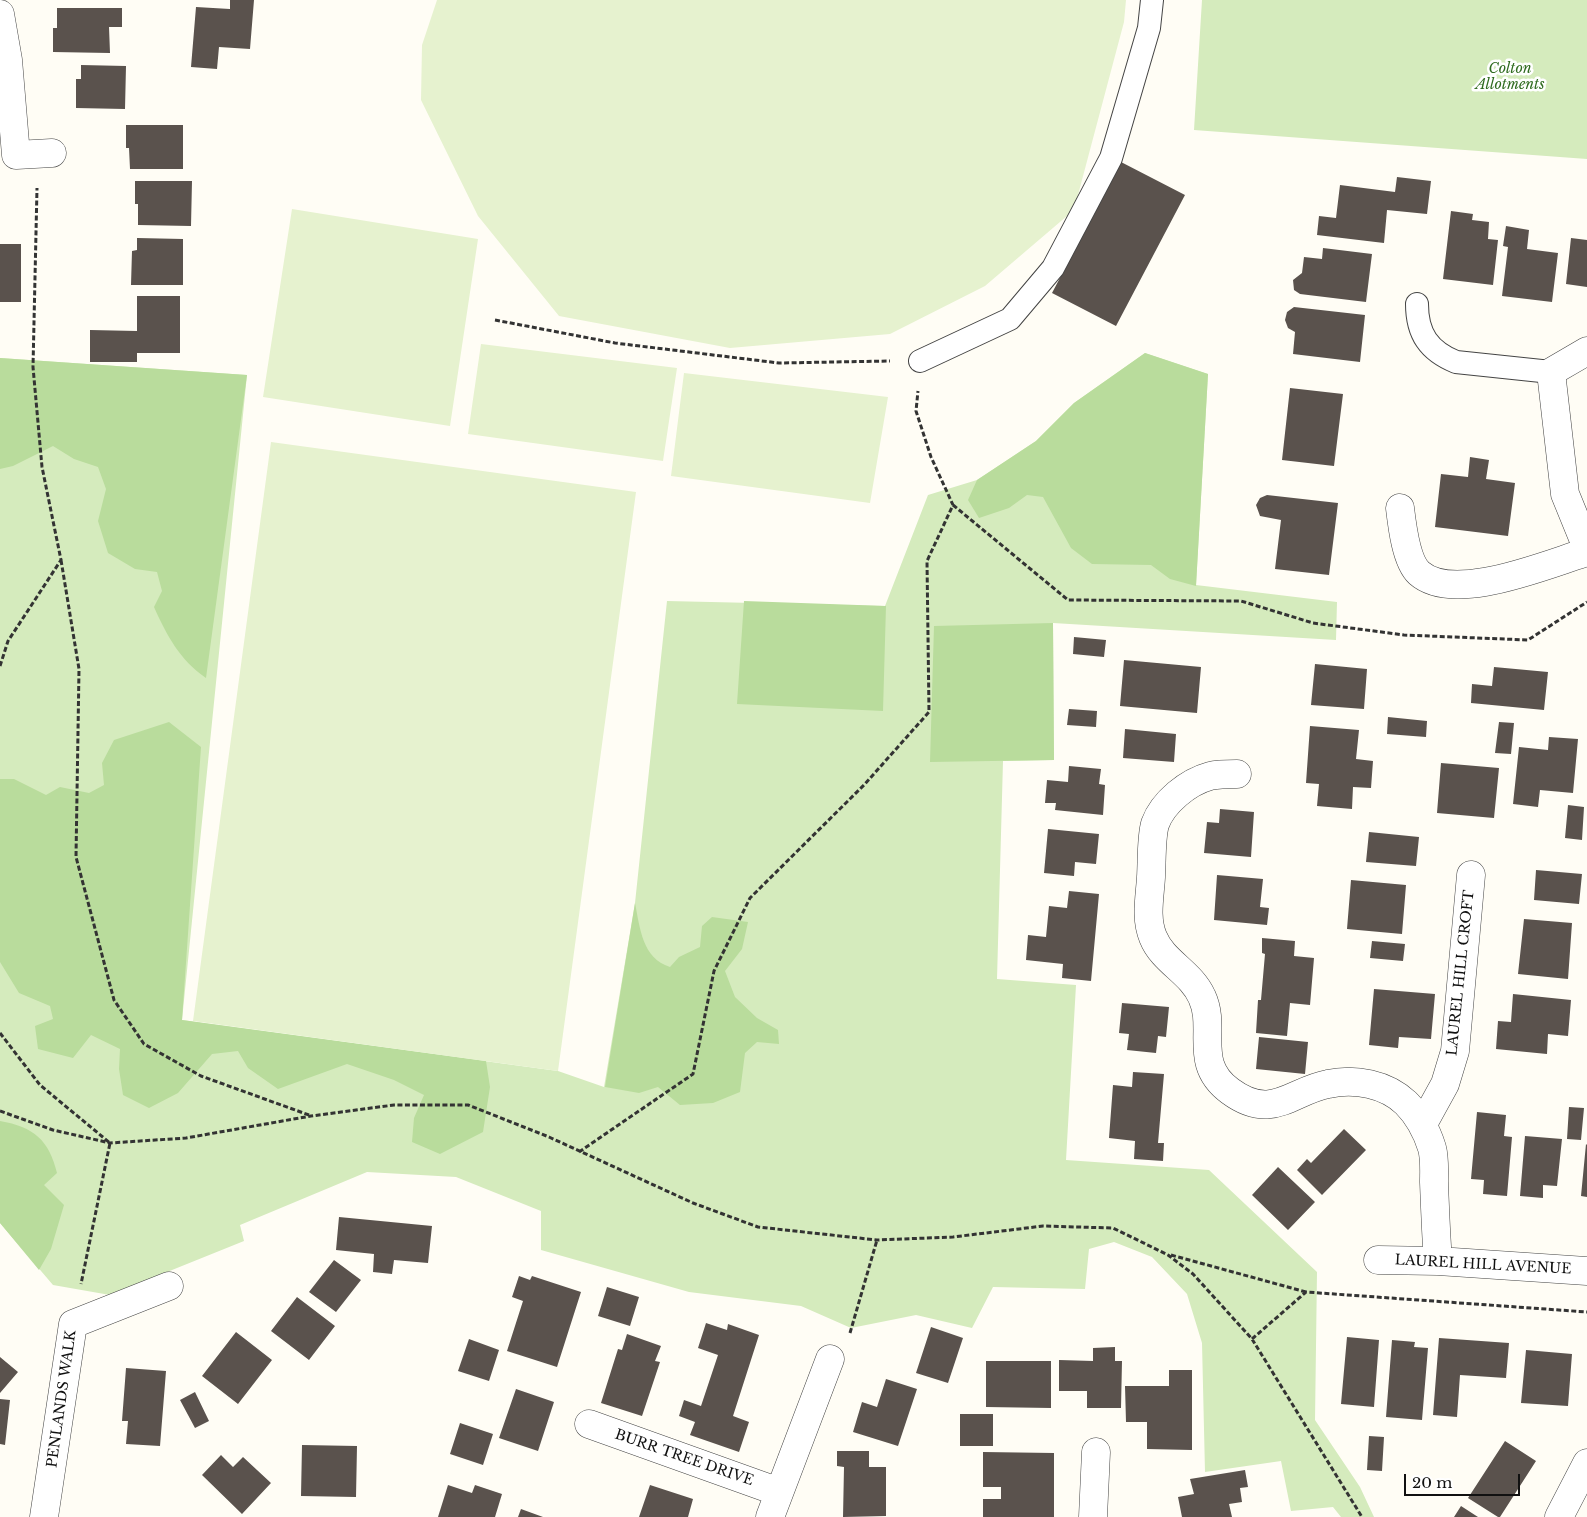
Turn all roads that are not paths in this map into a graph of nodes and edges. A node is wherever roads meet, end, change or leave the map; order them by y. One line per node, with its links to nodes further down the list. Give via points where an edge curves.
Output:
1 (1152, 0): 7 (lane, via 1149,28 1111,158 1053,268 1010,319)
2 (0, 14): 4 (street, via 8,60)
3 (52, 153): 4 (street)
4 (8, 161)
5 (1417, 304): 8 (lane, via 1421,334 1442,356 1456,362)
6 (1587, 351): 8 (street)
7 (920, 361)
8 (1551, 372): 10 (street, via 1565,494)
9 (1400, 508): 11 (street, via 1404,542 1418,572 1442,585 1480,584)
10 (1587, 548)
11 (1587, 552)
12 (1236, 774): 14 (street, via 1211,776 1188,786 1169,802 1155,825 1149,908 1152,936 1162,953 1192,980 1203,998 1208,1018 1208,1058 1216,1076 1229,1090 1246,1100 1265,1104 1284,1102 1327,1084 1355,1081 1382,1088 1405,1103)
13 (1471, 875): 14 (street, LAUREL HILL CROFT, via 1455,1052 1445,1084)
14 (1423, 1124): 16 (street, via 1433,1150)
15 (1378, 1260): 16 (street, LAUREL HILL AVENUE)
16 (1438, 1261): 17 (street, LAUREL HILL AVENUE)
17 (1587, 1271)
18 (169, 1286): 24 (street, PENLANDS WALK, via 73,1324)
19 (830, 1359): 23 (street)
20 (589, 1424): 23 (street, BURR TREE DRIVE)
21 (1096, 1452): 26 (street)
22 (1587, 1463): 27 (street)
23 (779, 1492): 25 (street)
24 (44, 1517)
25 (770, 1517)
26 (1093, 1517)
27 (1560, 1517)

